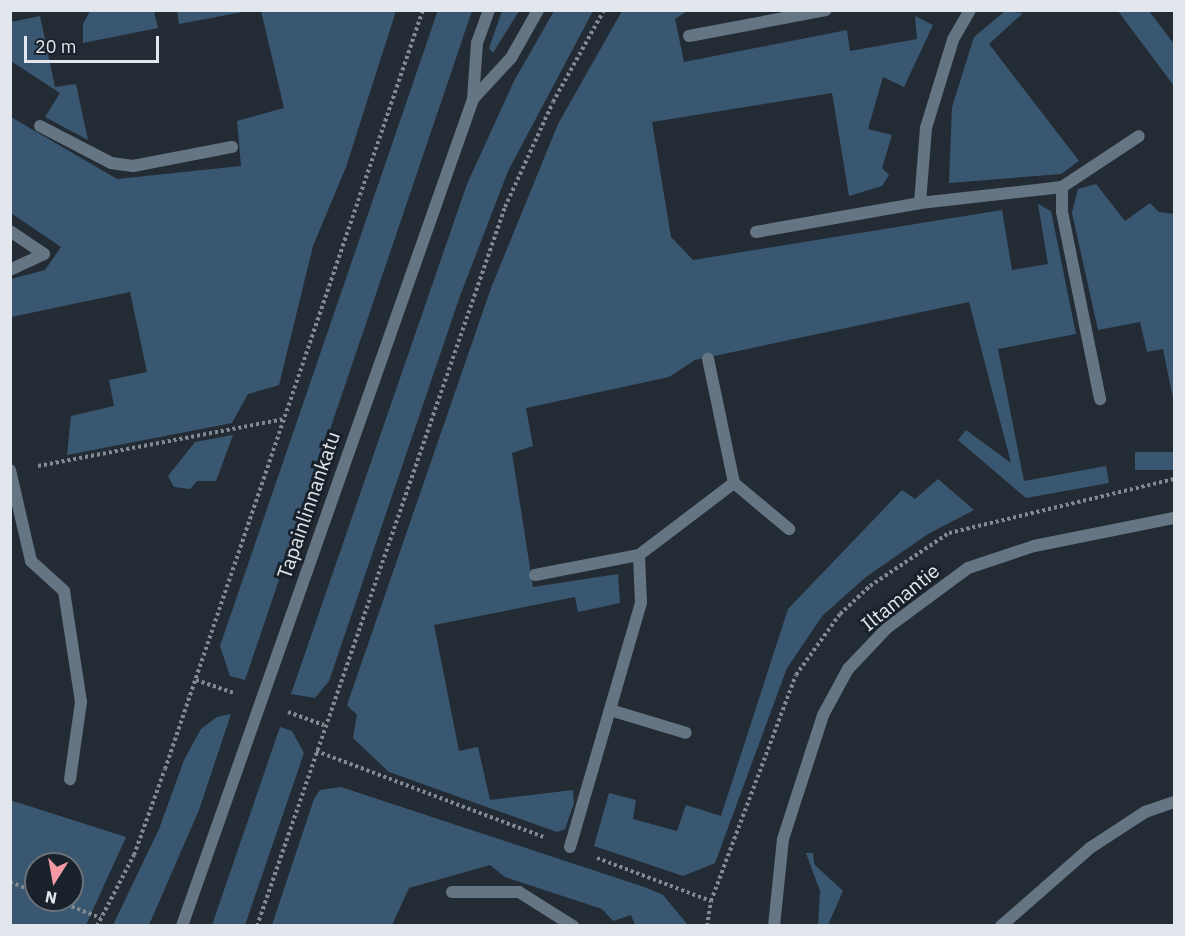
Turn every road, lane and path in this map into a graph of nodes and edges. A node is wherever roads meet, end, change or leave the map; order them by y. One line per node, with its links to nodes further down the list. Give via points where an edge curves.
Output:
1 (423, 10): 19 (path)
2 (489, 10): 8 (street, Tapainlinnankatu, via 477,43)
3 (538, 10): 8 (street, Tapainlinnankatu, via 511,58)
4 (604, 10): 28 (path, via 553,102 505,207)
5 (826, 10): 7 (street)
6 (970, 10): 13 (street, via 953,40 926,128)
7 (689, 36)
8 (473, 99): 36 (street, Tapainlinnankatu)
9 (40, 126): 11 (street, via 111,163 133,166)
10 (1139, 136): 12 (street)
11 (232, 147)
12 (1062, 187): 13 (street); 18 (street, via 1062,212)
13 (920, 203): 15 (street)
14 (10, 231): 16 (street, via 44,254)
15 (756, 232)
16 (10, 270)
17 (708, 359): 21 (street)
18 (1100, 399)
19 (285, 418): 20 (path); 34 (path, via 134,855)
20 (11, 471): 29 (street, via 32,561 64,591 81,702)
21 (734, 483): 23 (street); 24 (street)
22 (1174, 518): 40 (street, Iltamantie, via 1034,546 968,568 887,628 848,669 823,715 783,839)
23 (789, 529)
24 (639, 555): 25 (street); 26 (street, via 640,603)
25 (535, 575)
26 (610, 710): 27 (street); 31 (street)
27 (686, 733)
28 (316, 751): 31 (path); 37 (path)
29 (70, 779)
30 (1174, 802): 41 (street, via 1145,812 1090,848)
31 (570, 847): 39 (path, via 711,901)
32 (452, 892): 38 (street, via 519,892)
33 (84, 911): 34 (path)
34 (101, 918): 35 (path)
35 (97, 926)
36 (182, 926)
37 (257, 926)
38 (573, 926)
39 (707, 926)
40 (774, 926)
41 (1001, 926)

